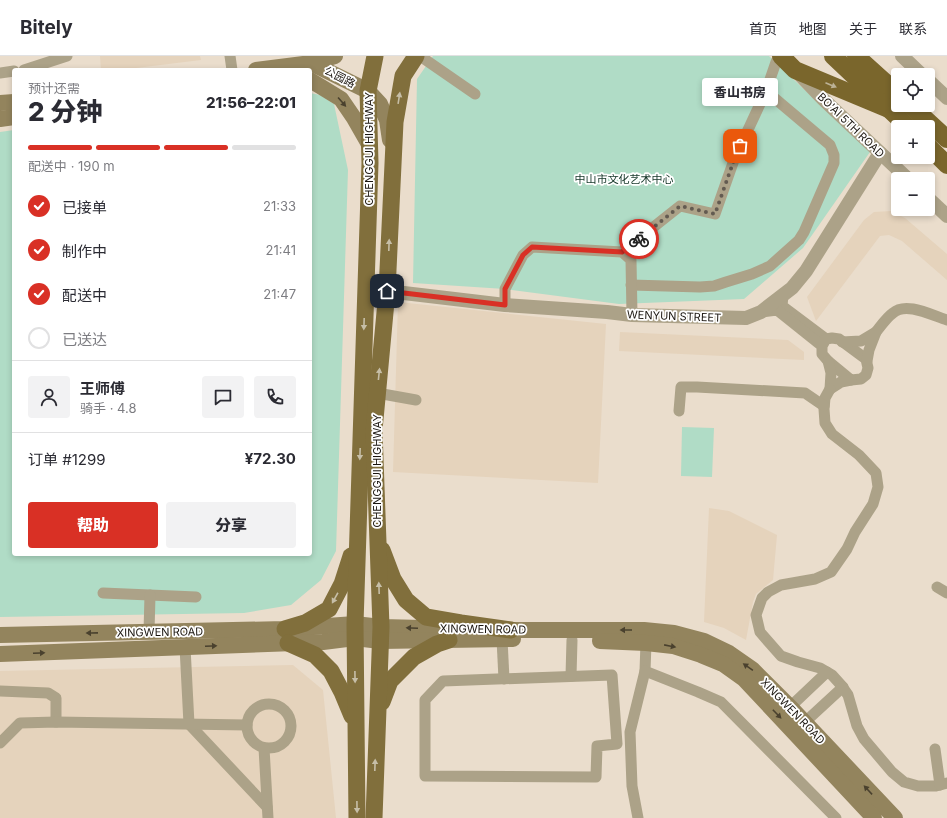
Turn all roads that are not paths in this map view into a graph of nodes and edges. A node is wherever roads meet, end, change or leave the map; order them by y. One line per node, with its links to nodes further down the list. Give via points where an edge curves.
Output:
1 (67, 56): 13 (street)
2 (230, 56): 14 (street)
3 (335, 56): 12 (main road)
4 (375, 56): 23 (main road, CHENGGUI HIGHWAY)
5 (416, 56): 39 (main road, CHENGGUI HIGHWAY, one-way to 5, via 395,122 403,76)
6 (420, 56): 25 (street)
7 (780, 56): 17 (highway); 24 (street)
8 (833, 56): 28 (highway)
9 (856, 56): 26 (highway)
10 (872, 56): 21 (highway)
11 (902, 56): 16 (street)
12 (311, 63): 15 (main road, 公园路); 23 (main road, 公园路)
13 (30, 68)
14 (232, 68)
15 (272, 68)
16 (915, 68)
17 (795, 70): 29 (highway, one-way to 29); 37 (street, BO'AI 5TH ROAD)
18 (12, 71): 19 (street)
19 (0, 73)
20 (312, 81): 36 (main road, 公园路, one-way to 36, via 341,99)
21 (891, 81)
22 (935, 87): 27 (street)
23 (368, 91): 36 (main road, CHENGGUI HIGHWAY); 39 (main road, 公园路, via 380,104 387,120)
24 (766, 91): 44 (street, via 734,160 715,214 680,206); 45 (street, via 830,145 834,155 830,174 799,240 770,266 714,286)
25 (475, 94)
26 (891, 98)
27 (947, 98)
28 (891, 100)
29 (891, 101)
30 (12, 102): 31 (main road)
31 (0, 104)
32 (918, 112): 35 (highway)
33 (12, 118): 34 (main road)
34 (0, 119)
35 (947, 139)
36 (370, 146): 63 (main road, CHENGGUI HIGHWAY, one-way to 63)
37 (880, 153): 41 (street, BO'AI 5TH ROAD); 47 (street, WENYUN STREET, via 806,271)
38 (935, 153): 40 (highway)
39 (393, 165): 46 (main road, CHENGGUI HIGHWAY, one-way to 39)
40 (947, 165)
41 (900, 172)
42 (935, 205): 43 (street)
43 (947, 216)
44 (622, 252): 45 (street, via 631,260); 48 (street, via 532,247 523,255 505,289)
45 (631, 285): 50 (street)
46 (387, 291): 48 (street, WENYUN STREET); 59 (main road, CHENGGUI HIGHWAY, one-way to 46)
47 (783, 295): 49 (street, WENYUN STREET); 54 (street, via 782,306)
48 (505, 305): 50 (street, WENYUN STREET)
49 (761, 312): 50 (street, WENYUN STREET, via 746,318); 54 (street, via 776,310)
50 (632, 315)
51 (947, 320): 52 (street, via 924,311 905,308 894,312)
52 (876, 332): 53 (street, via 861,341); 56 (street)
53 (842, 342): 54 (street, via 832,338); 56 (street)
54 (824, 343): 55 (street, via 822,354)
55 (828, 361): 57 (street); 58 (street, via 831,373)
56 (867, 361): 57 (street, via 866,375)
57 (851, 380): 58 (street, via 841,382)
58 (830, 390): 61 (street)
59 (377, 393): 60 (street); 64 (main road, CHENGGUI HIGHWAY, via 374,430)
60 (416, 400)
61 (824, 406): 62 (street, via 806,393 681,387); 82 (street, via 825,424 832,434 859,455 876,473 878,487 873,504 831,572 815,579 781,585 768,592 762,598 756,615 760,632 781,656)
62 (679, 411)
63 (357, 535): 70 (main road, CHENGGUI HIGHWAY); 75 (main road, one-way to 75, via 342,584 329,609)
64 (377, 537): 72 (main road, CHENGGUI HIGHWAY, one-way to 64); 74 (main road, via 393,579 406,600 426,617)
65 (937, 587): 67 (street)
66 (103, 593): 68 (street)
67 (947, 593)
68 (150, 595): 69 (street); 71 (street)
69 (196, 597)
70 (355, 631): 72 (main road, XINGWEN ROAD); 75 (main road, XINGWEN ROAD); 93 (main road, CHENGGUI HIGHWAY, one-way to 93)
71 (150, 632): 73 (main road, XINGWEN ROAD, one-way to 73); 75 (main road, XINGWEN ROAD)
72 (380, 634): 74 (main road, XINGWEN ROAD, one-way to 72); 76 (main road, XINGWEN ROAD); 88 (main road, CHENGGUI HIGHWAY)
73 (0, 635)
74 (506, 635): 76 (main road, XINGWEN ROAD); 77 (main road, XINGWEN ROAD); 84 (street); 87 (main road, XINGWEN ROAD, one-way to 74, via 752,669 729,653 704,641 674,633 644,630)
75 (286, 636): 79 (main road, XINGWEN ROAD, one-way to 75); 93 (main road, via 315,656 331,671)
76 (449, 640): 88 (main road, via 414,657 390,681)
77 (572, 640): 78 (main road, XINGWEN ROAD); 83 (street)
78 (646, 643): 81 (street); 103 (main road, XINGWEN ROAD, one-way to 103, via 673,646 701,655 723,664 744,679)
79 (185, 647): 80 (main road, XINGWEN ROAD, one-way to 79); 91 (street)
80 (0, 654)
81 (645, 671): 101 (street, via 630,732 632,786); 102 (street, via 721,702)
82 (827, 672): 85 (street); 87 (street)
83 (571, 676): 84 (street); 84 (street, via 612,675 617,744 597,746 596,777 425,776 425,700 443,681)
84 (504, 679)
85 (843, 687): 90 (street); 97 (street, via 864,738 892,772 904,782 918,786)
86 (0, 691): 89 (street, via 48,693 56,698)
87 (790, 706): 90 (main road, XINGWEN ROAD)
88 (377, 714): 100 (main road, CHENGGUI HIGHWAY, one-way to 88)
89 (56, 722): 91 (street); 94 (street, via 20,723)
90 (805, 722): 104 (main road, XINGWEN ROAD, one-way to 90)
91 (189, 724): 92 (street); 98 (street)
92 (248, 725): 95 (street, via 252,739); 95 (street, via 249,717 254,711 266,705 279,707 289,716 291,730 285,742 279,746)
93 (356, 728): 99 (main road, CHENGGUI HIGHWAY, one-way to 99)
94 (0, 743)
95 (264, 748): 98 (street)
96 (935, 749): 97 (street)
97 (944, 784)
98 (267, 813)
99 (357, 818)
100 (374, 818)
101 (638, 818)
102 (836, 818)
103 (874, 818)
104 (895, 818)

